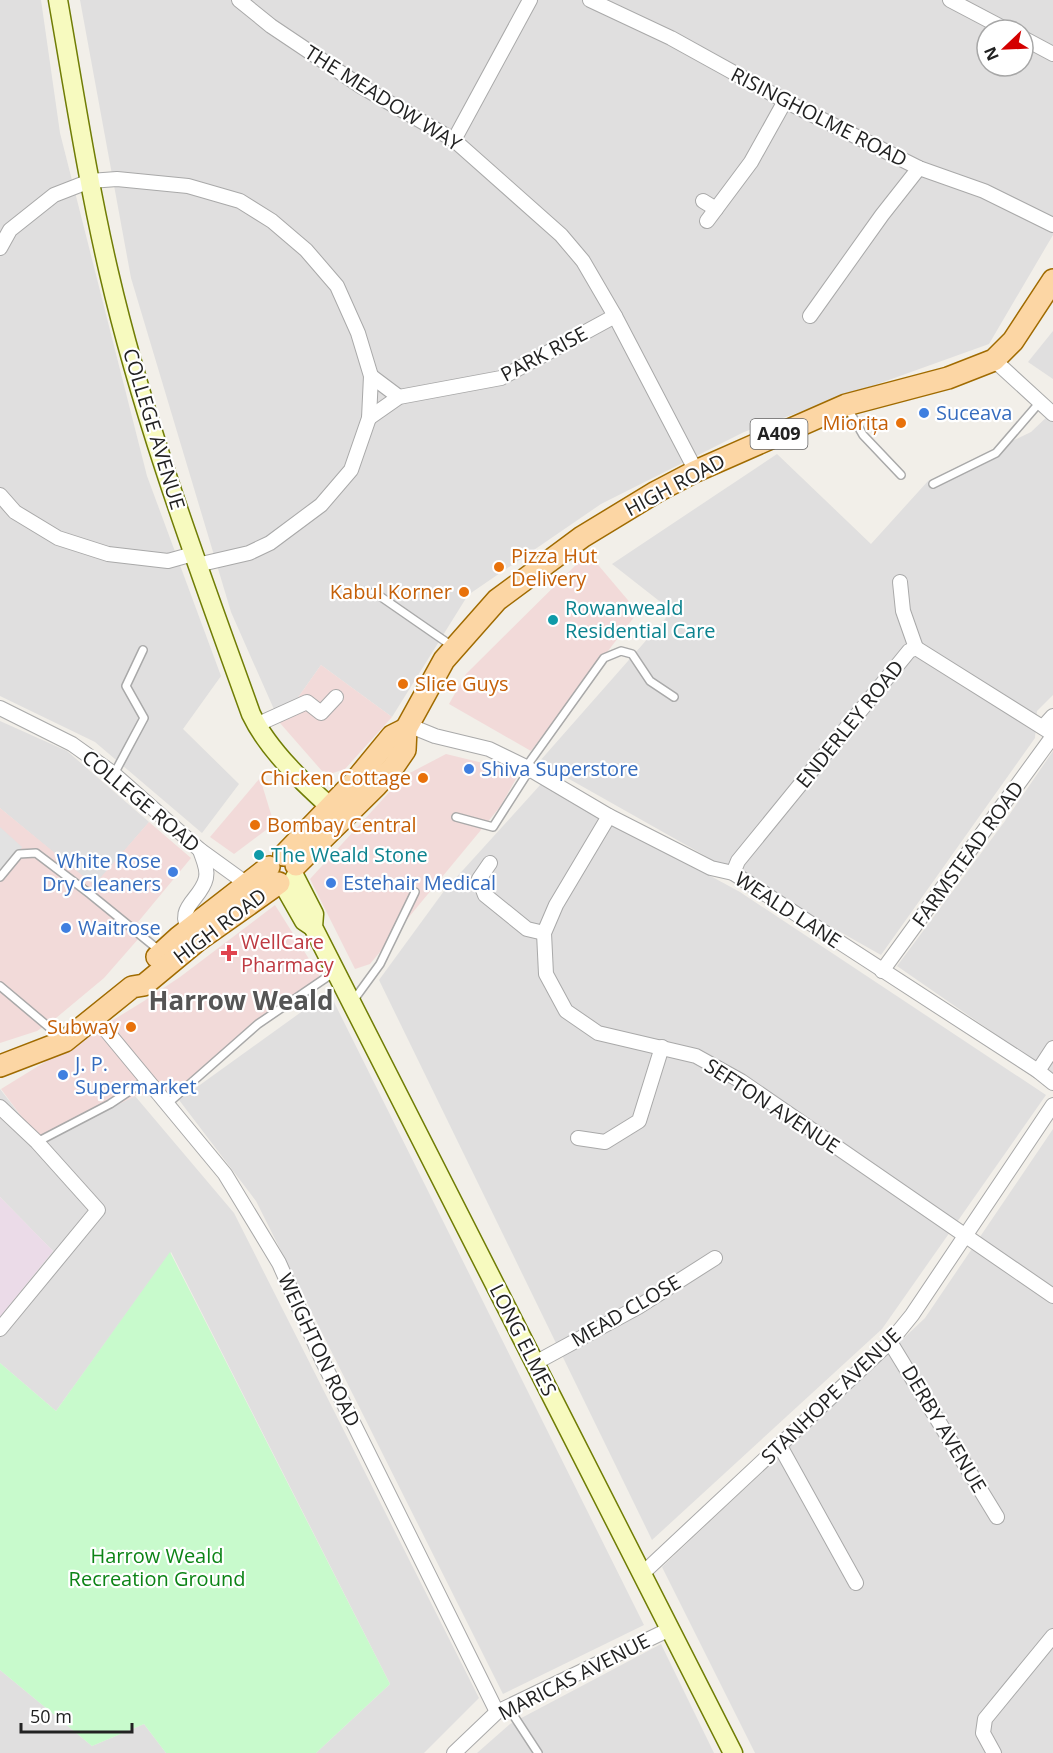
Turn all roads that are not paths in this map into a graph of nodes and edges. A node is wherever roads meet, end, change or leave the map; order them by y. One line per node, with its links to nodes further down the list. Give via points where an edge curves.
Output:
1 (58, 0): 12 (street, COLLEGE AVENUE)
2 (239, 0): 10 (street, THE MEADOW WAY, via 362,87)
3 (530, 0): 10 (street)
4 (590, 0): 9 (street, RISINGHOLME ROAD)
5 (950, 0): 6 (street)
6 (984, 18)
7 (1035, 44): 8 (street)
8 (1053, 54)
9 (785, 101): 11 (street, RISINGHOLME ROAD); 14 (street, via 751,162)
10 (454, 140): 19 (street, THE MEADOW WAY, via 561,235 583,261)
11 (919, 168): 16 (street, RISINGHOLME ROAD, via 984,191); 20 (street)
12 (90, 181): 17 (street, via 54,195 10,230); 22 (street, via 117,179 188,186 240,201 272,221 306,250 337,286 358,333); 32 (street, COLLEGE AVENUE, via 109,274 153,431)
13 (703, 201): 14 (street)
14 (716, 209): 15 (street)
15 (707, 221)
16 (1053, 225)
17 (0, 248)
18 (1053, 280): 21 (main road, HIGH ROAD / A409, via 1013,341)
19 (615, 316): 23 (street, PARK RISE, via 501,378); 28 (street, THE MEADOW WAY)
20 (810, 316)
21 (994, 360): 24 (street); 25 (main road, HIGH ROAD / A409, via 948,378)
22 (371, 376): 23 (street); 27 (street)
23 (399, 397): 27 (street, PARK RISE)
24 (1040, 402): 26 (street); 30 (lane, via 996,453)
25 (846, 405): 28 (main road, HIGH ROAD / A409); 29 (lane, via 862,435)
26 (1053, 414)
27 (369, 418): 32 (street, via 351,470 321,505 270,543 249,553)
28 (696, 471): 35 (main road, HIGH ROAD / A409, via 582,537 496,600)
29 (901, 475)
30 (933, 484)
31 (0, 495): 32 (street, via 15,512 58,538 108,554)
32 (195, 560): 42 (street, COLLEGE AVENUE)
33 (900, 582): 36 (street, via 903,611)
34 (374, 592): 35 (lane)
35 (454, 648): 43 (main road, HIGH ROAD / A409)
36 (916, 648): 44 (street, ENDERLEY ROAD); 53 (street, ENDERLEY ROAD, via 909,651 745,852)
37 (143, 650): 46 (lane, via 126,686 144,718)
38 (336, 697): 42 (street, via 321,713 307,702)
39 (674, 697): 45 (lane, via 650,681 632,654 621,651 604,657)
40 (0, 708): 46 (street, COLLEGE ROAD, via 72,744)
41 (1053, 716): 44 (street, FARMSTEAD ROAD)
42 (256, 725): 47 (street, COLLEGE AVENUE, via 273,749)
43 (407, 727): 45 (street, WEALD LANE, via 489,749); 47 (main road, HIGH ROAD / A409, via 405,750 376,786)
44 (1050, 732): 61 (street, FARMSTEAD ROAD)
45 (528, 768): 48 (street, WEALD LANE); 49 (lane, via 493,827)
46 (114, 774): 50 (street, COLLEGE ROAD)
47 (336, 812): 52 (main road, HIGH ROAD / A409)
48 (609, 816): 53 (street, WEALD LANE, via 711,868); 57 (street, SEFTON AVENUE, via 556,905)
49 (456, 817)
50 (200, 850): 55 (street, COLLEGE ROAD); 58 (street, via 207,869 205,882 186,909)
51 (490, 863): 57 (street, via 479,879 485,895 527,929)
52 (284, 872): 55 (main road, HIGH ROAD / A409); 58 (main road, HIGH ROAD / A409); 60 (street, LONG ELMES, via 314,914 313,927)
53 (733, 873): 61 (street, WEALD LANE)
54 (0, 877): 59 (lane, via 19,854 36,854)
55 (247, 884): 58 (main road, HIGH ROAD / A409)
56 (415, 892): 64 (lane, via 380,964)
57 (544, 933): 67 (street, SEFTON AVENUE, via 546,974 566,1011 598,1033)
58 (193, 935): 59 (main road, HIGH ROAD / A409); 63 (main road, HIGH ROAD / A409, via 144,985)
59 (162, 952): 63 (main road, HIGH ROAD / A409, via 135,975)
60 (336, 971): 64 (street, LONG ELMES); 73 (lane, via 258,1024)
61 (882, 971): 70 (street, WEALD LANE)
62 (0, 986): 66 (lane)
63 (132, 987): 65 (main road, HIGH ROAD / A409)
64 (352, 1003): 83 (street, LONG ELMES)
65 (96, 1017): 66 (main road, HIGH ROAD / A409); 71 (street, WEIGHTON ROAD)
66 (65, 1041): 69 (main road, HIGH ROAD / A409)
67 (662, 1047): 76 (street, via 639,1120 605,1142); 78 (street, SEFTON AVENUE, via 696,1056 741,1081)
68 (1053, 1048): 70 (street)
69 (0, 1066)
70 (1038, 1071): 72 (street, WEALD LANE)
71 (146, 1080): 73 (street, WEIGHTON ROAD); 77 (lane, via 110,1104)
72 (1053, 1083)
73 (166, 1105): 90 (street, WEIGHTON ROAD, via 225,1173 279,1263 323,1362)
74 (1053, 1106): 78 (street, STANHOPE AVENUE)
75 (0, 1107): 77 (street)
76 (578, 1138)
77 (37, 1142): 81 (street, via 98,1210)
78 (964, 1235): 80 (street, SEFTON AVENUE); 82 (street, STANHOPE AVENUE)
79 (715, 1258): 83 (street, MEAD CLOSE, via 638,1307)
80 (1053, 1296)
81 (0, 1329)
82 (890, 1342): 84 (street, STANHOPE AVENUE); 85 (street, DERBY AVENUE)
83 (535, 1363): 86 (street, LONG ELMES)
84 (780, 1446): 86 (street, STANHOPE AVENUE); 87 (street)
85 (998, 1517)
86 (642, 1574): 88 (street, LONG ELMES)
87 (856, 1583)
88 (670, 1629): 90 (street, MARICAS AVENUE); 93 (street, LONG ELMES)
89 (1053, 1636): 94 (street, via 985,1719 983,1733)
90 (503, 1709): 91 (street, MARICAS AVENUE); 92 (lane)
91 (454, 1753)
92 (538, 1753)
93 (733, 1753)
94 (994, 1753)

